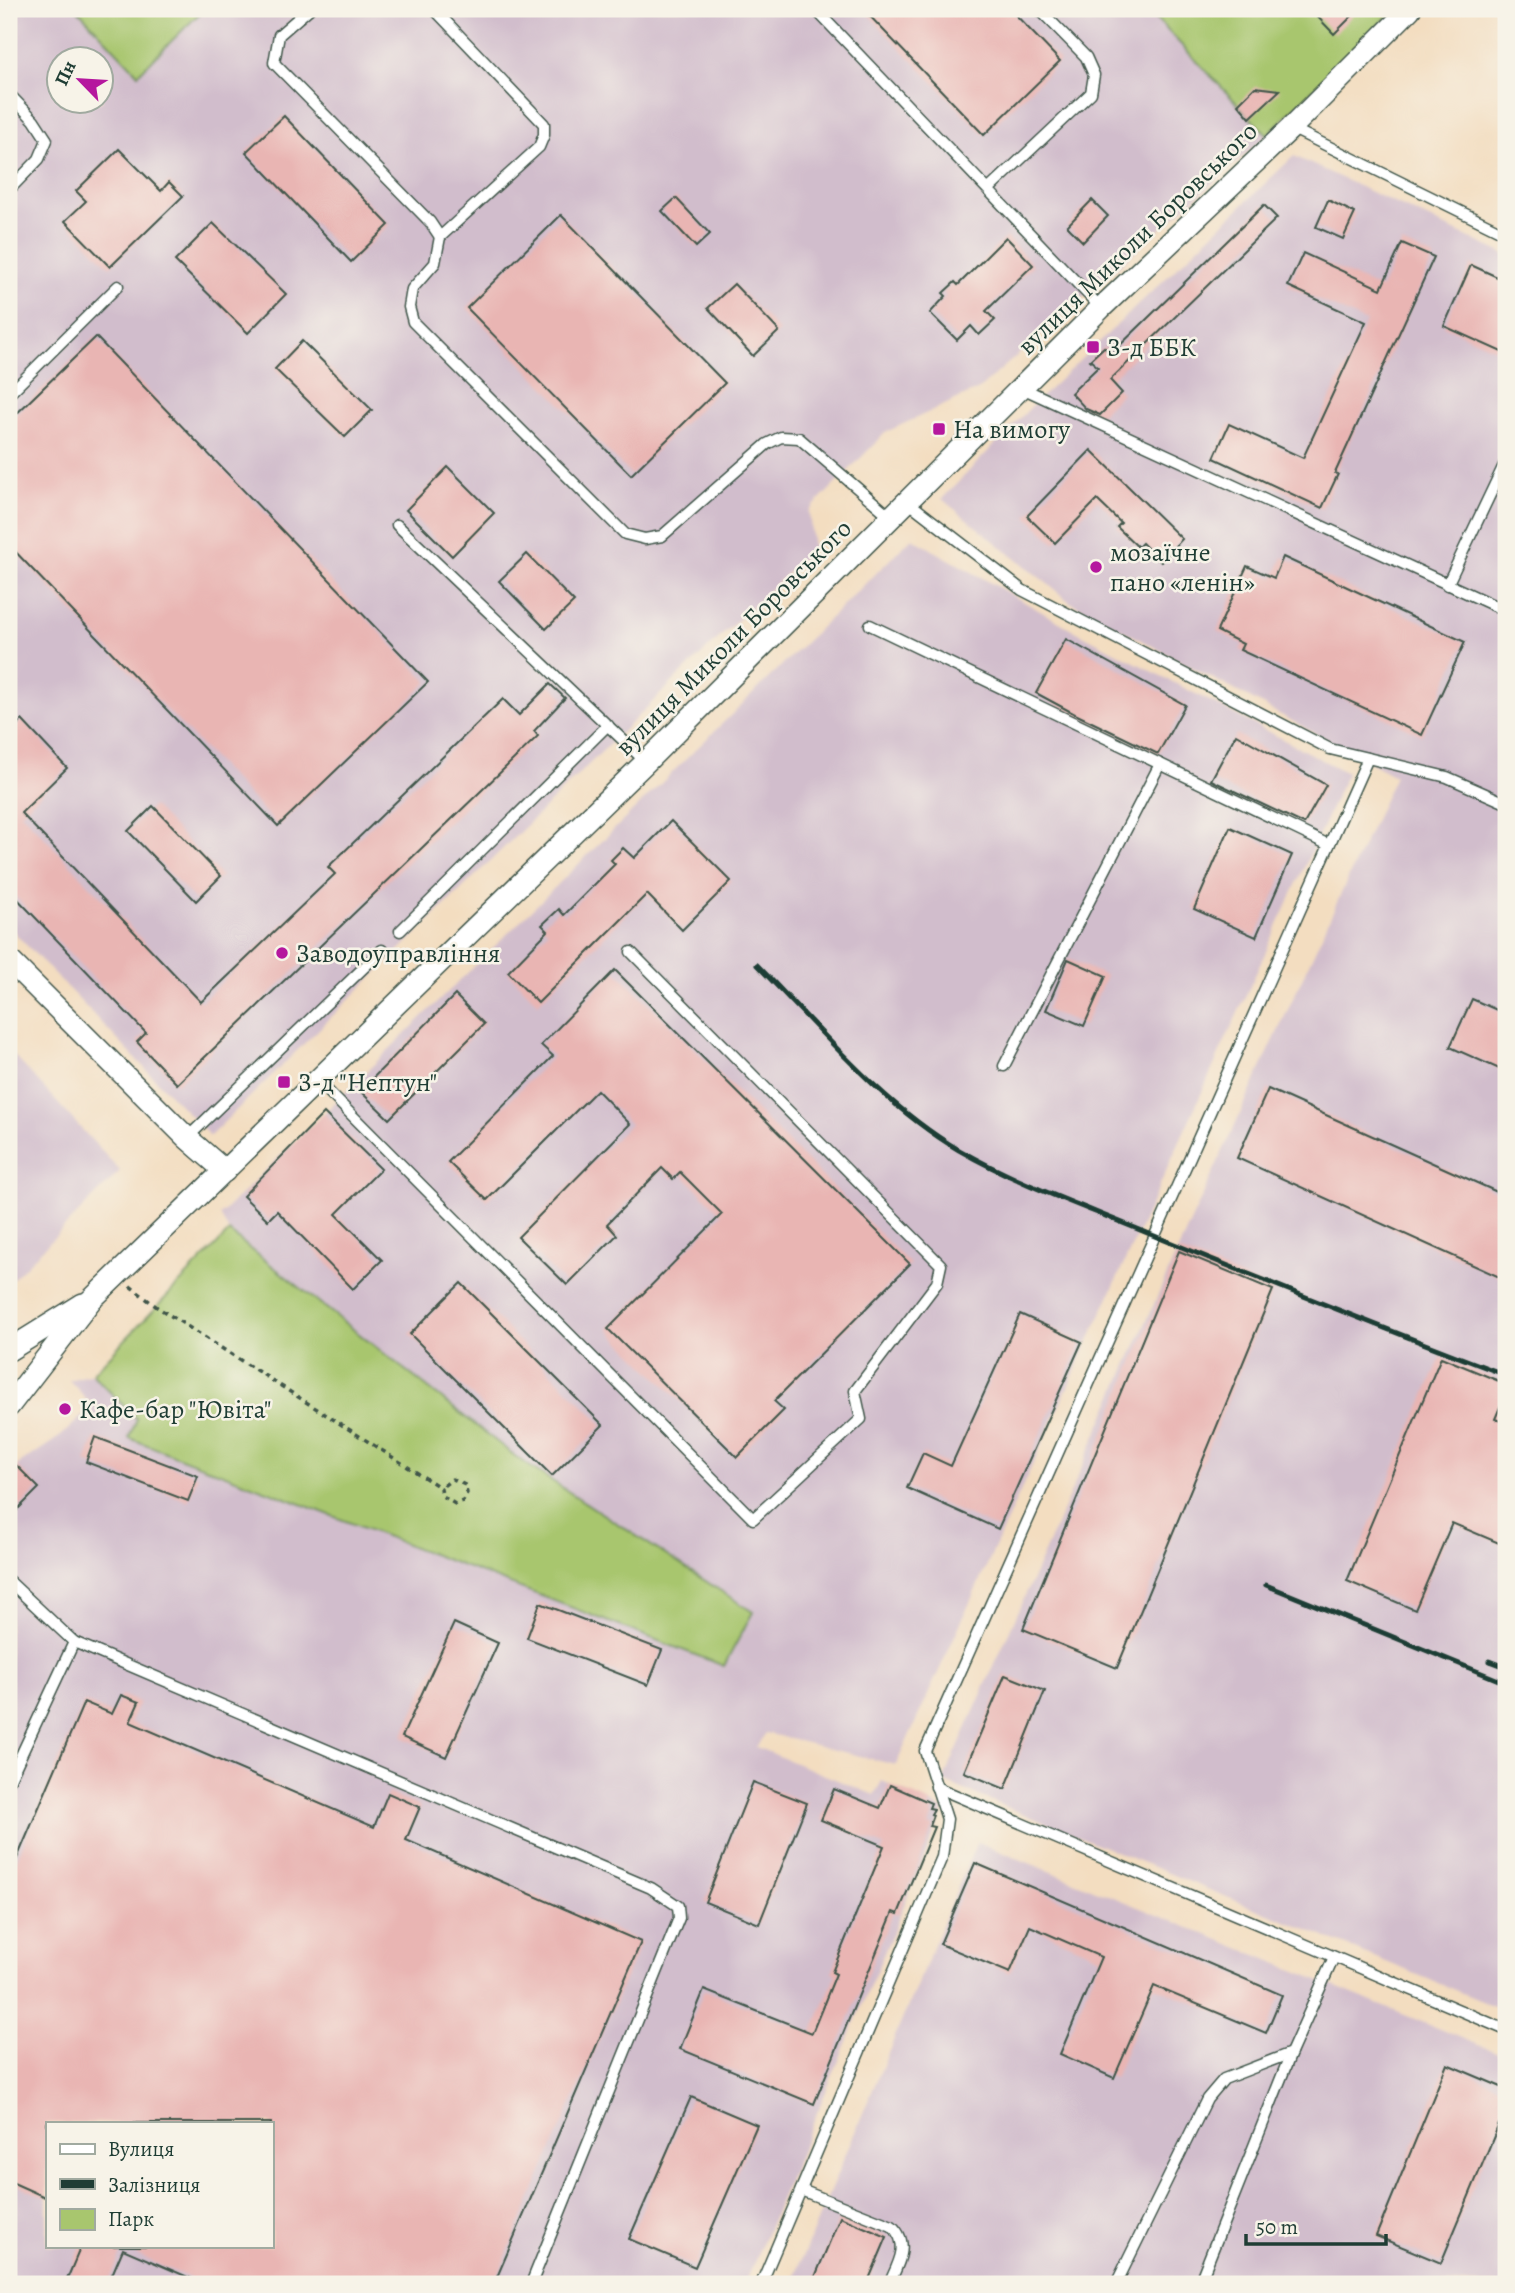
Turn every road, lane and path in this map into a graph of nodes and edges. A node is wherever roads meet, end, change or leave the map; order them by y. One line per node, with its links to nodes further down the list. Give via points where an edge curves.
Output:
1 (309, 9): 11 (lane, via 279,35 274,63)
2 (434, 9): 11 (lane, via 544,124 540,147)
3 (815, 9): 8 (lane)
4 (1038, 9): 8 (lane, via 1086,57 1094,75 1091,93)
5 (1410, 9): 7 (street, вулиця Миколи Боровського)
6 (9, 94): 9 (lane, via 47,141 39,159)
7 (1291, 128): 10 (lane); 13 (street, вулиця Миколи Боровського)
8 (989, 188): 13 (lane)
9 (9, 190)
10 (1506, 234)
11 (440, 237): 18 (lane, via 435,262 412,289 409,307 413,321 625,534 645,539 662,536 767,444 781,437 800,438)
12 (118, 286): 15 (lane)
13 (1101, 308): 14 (street, вулиця Миколи Боровського)
14 (1022, 388): 17 (street, вулиця Миколи Боровського); 20 (lane)
15 (9, 394)
16 (1506, 461): 20 (lane)
17 (908, 502): 18 (street, вулиця Миколи Боровського); 24 (lane, via 1022,590 1330,749)
18 (892, 518): 25 (street, вулиця Миколи Боровського)
19 (397, 524): 23 (lane)
20 (1447, 585): 21 (lane)
21 (1506, 611)
22 (870, 625): 26 (lane)
23 (608, 725): 25 (lane); 29 (lane)
24 (1368, 758): 27 (lane, via 1447,777); 28 (lane)
25 (646, 762): 34 (street, вулиця Миколи Боровського)
26 (1160, 764): 28 (lane); 33 (lane)
27 (1506, 803)
28 (1329, 845): 45 (lane, via 925,1751)
29 (400, 931)
30 (382, 950): 35 (lane)
31 (631, 952): 34 (lane, via 941,1265 937,1283 855,1391 861,1419 753,1519)
32 (9, 960): 35 (street)
33 (1004, 1066)
34 (316, 1079): 36 (street, вулиця Миколи Боровського)
35 (187, 1138): 36 (street)
36 (225, 1171): 37 (street, вулиця Миколи Боровського)
37 (117, 1276): 38 (street, вулиця Миколи Боровського); 41 (path)
38 (91, 1300): 39 (street, вулиця Миколи Боровського); 40 (street, вулиця Миколи Боровського)
39 (9, 1350)
40 (9, 1406)
41 (441, 1488): 41 (path, via 442,1496 455,1504 467,1493 459,1480 452,1479)
42 (9, 1581): 43 (lane)
43 (74, 1642): 44 (lane); 50 (lane, via 651,1888 678,1906 680,1919)
44 (9, 1781)
45 (936, 1787): 46 (lane); 49 (lane, via 947,1819 942,1857)
46 (1334, 1957): 47 (lane); 48 (lane)
47 (1506, 2030)
48 (1291, 2053): 53 (lane, via 1224,2079 1207,2099); 54 (lane)
49 (801, 2190): 51 (lane); 52 (lane, via 899,2233 902,2252)
50 (531, 2284)
51 (761, 2284)
52 (889, 2284)
53 (1116, 2284)
54 (1199, 2284)

